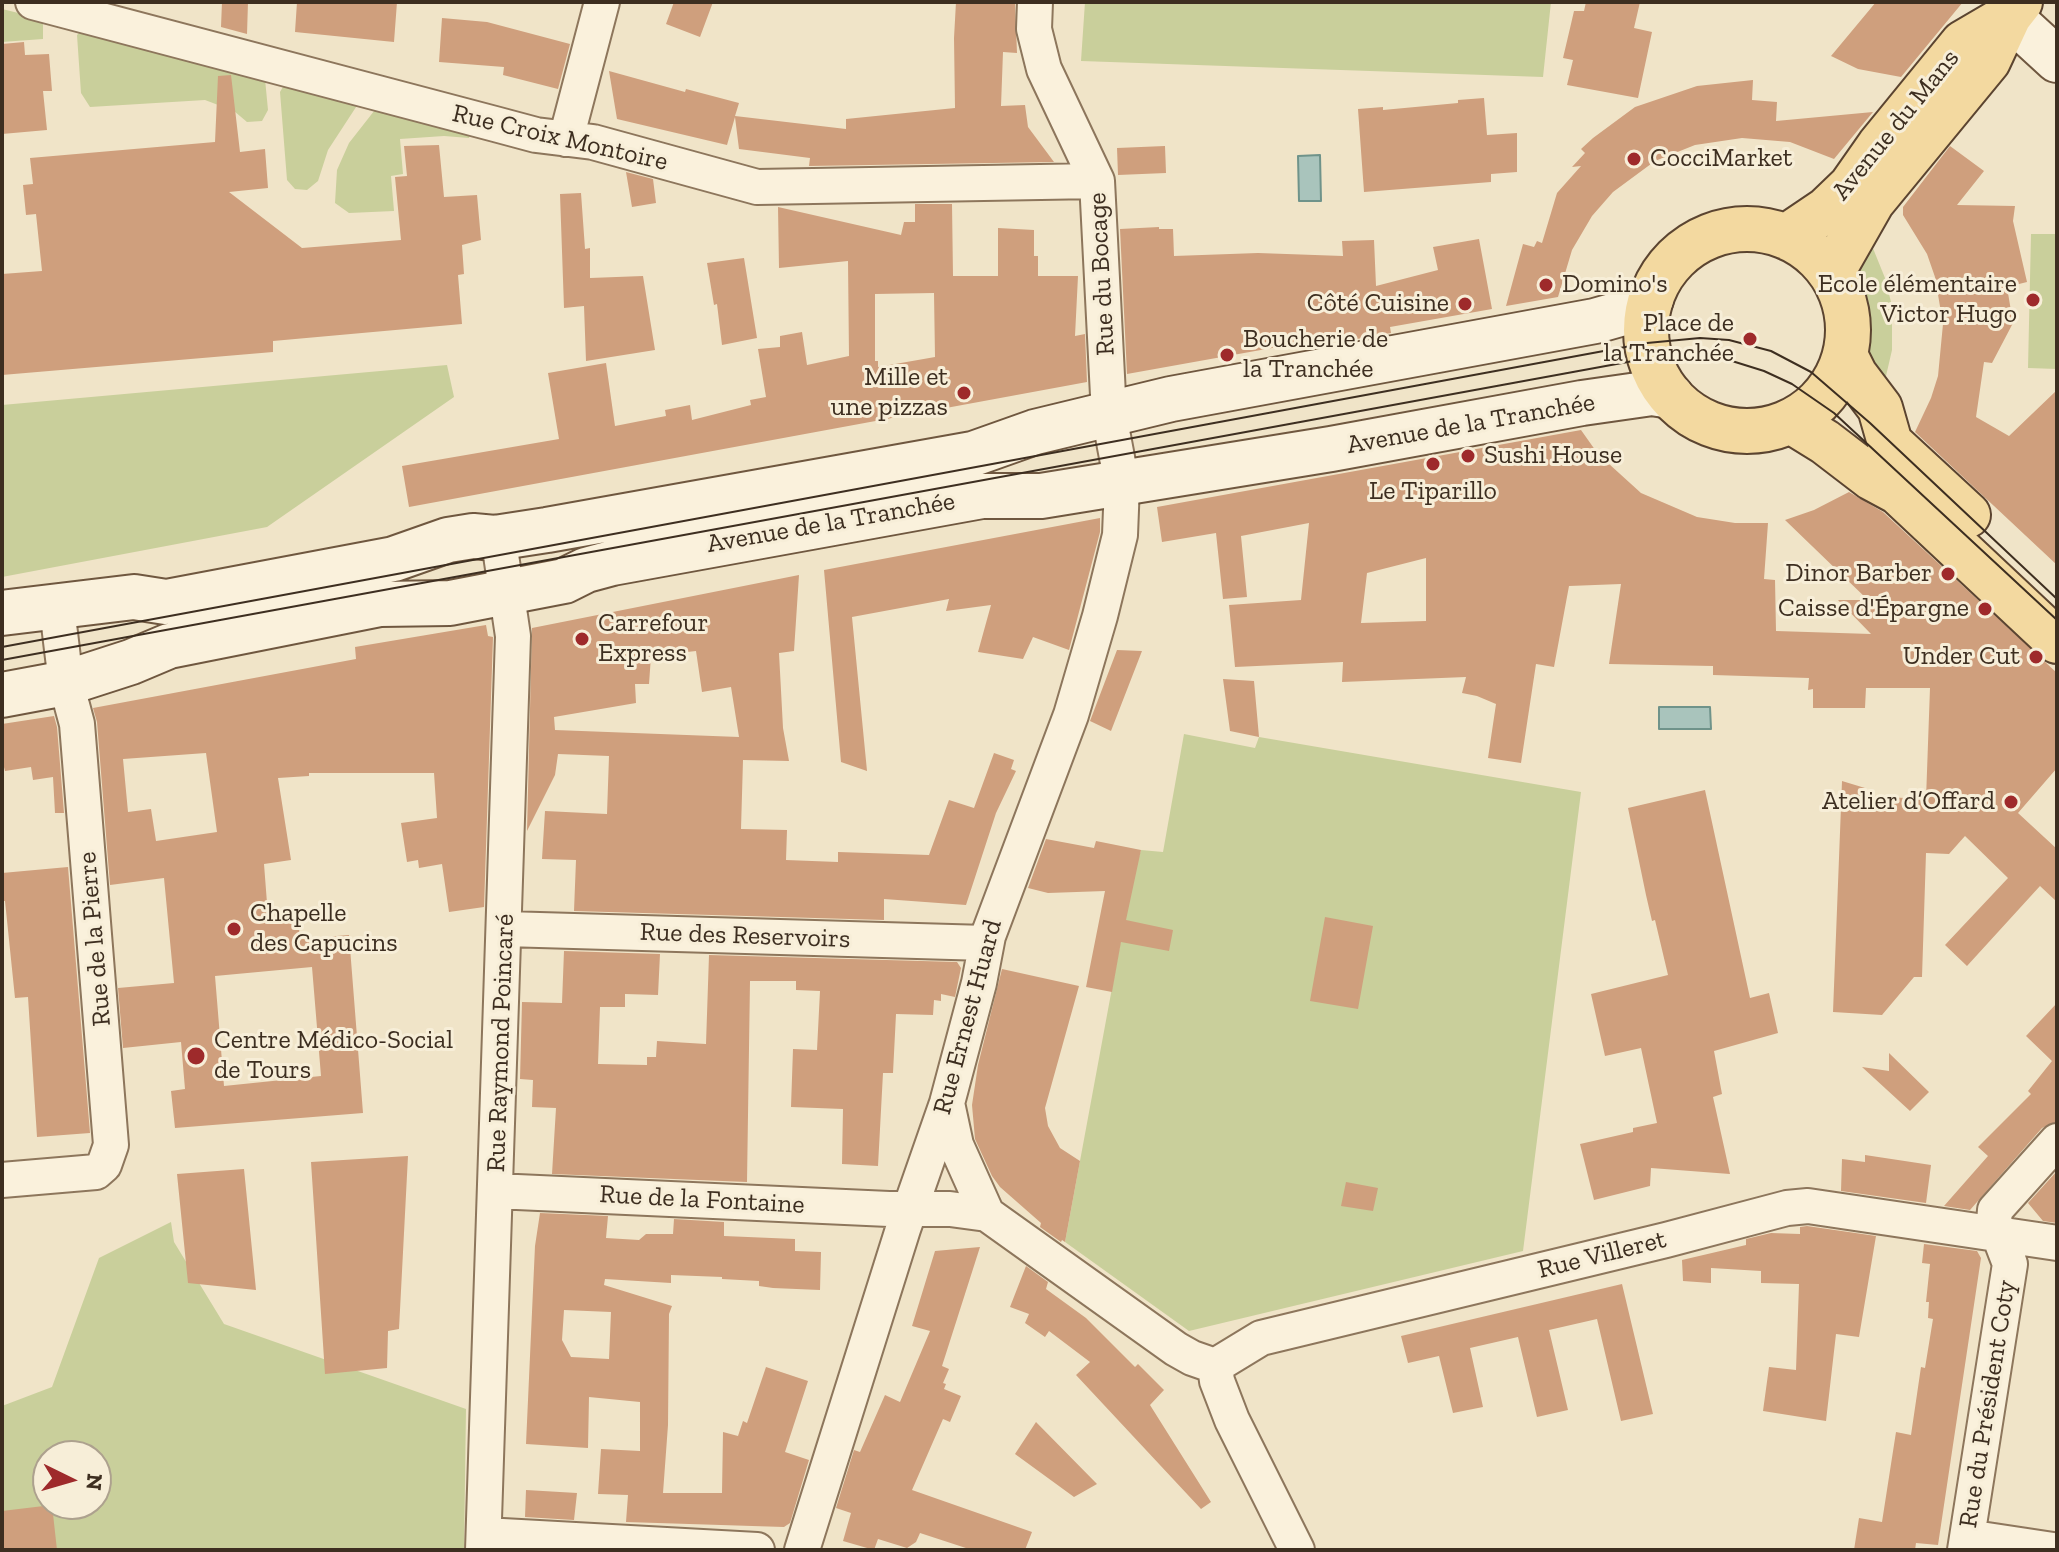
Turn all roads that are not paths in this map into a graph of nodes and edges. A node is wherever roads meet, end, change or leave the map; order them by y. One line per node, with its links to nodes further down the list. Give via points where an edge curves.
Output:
1 (33, 2): 6 (street, Rue Croix Montoire)
2 (602, 2): 6 (street)
3 (1035, 2): 7 (street, Rue du Bocage, via 1034,29 1044,69)
4 (2014, 9): 5 (main road); 8 (main road, Avenue du Mans, via 1963,43 1851,186); 9 (main road, Avenue du Mans, via 1988,61 1872,202)
5 (2057, 60)
6 (566, 139): 7 (street, Rue Croix Montoire, via 757,187)
7 (1097, 181): 13 (street, Rue du Bocage)
8 (1786, 237): 9 (main road, via 1811,252); 10 (main road, via 1763,230 1716,233 1676,258)
9 (1831, 274): 11 (main road, via 1848,321)
10 (1651, 299): 12 (main road, via 1647,343 1658,379); 13 (main road, Avenue de la Tranchée, via 1637,309 1595,321)
11 (1845, 355): 14 (main road, via 1825,394); 18 (main road, via 1880,408 1890,443)
12 (1671, 396): 14 (main road, via 1684,410 1717,427 1755,431); 15 (main road, Avenue de la Tranchée, via 1652,393 1582,403)
13 (1109, 415): 15 (street, Rue du Bocage); 16 (main road, Avenue de la Tranchée, via 1035,432 973,454)
14 (1791, 421): 21 (main road, via 1898,492)
15 (1122, 484): 17 (main road, Avenue de la Tranchée, via 1041,496 982,496 612,563 564,581); 25 (street, Rue Ernest Huard, via 1120,535 1071,715)
16 (495, 538): 17 (street, Rue Raymond Poincaré); 19 (main road, Avenue de la Tranchée, via 448,540 394,559 166,602 134,597)
17 (506, 592): 22 (main road, Avenue de la Tranchée, via 450,603 380,604 169,646); 24 (street, Rue Raymond Poincaré, via 513,636)
18 (2057, 599)
19 (57, 608): 20 (main road, Avenue de la Tranchée); 22 (street, Rue de la Pierre)
20 (2, 613)
21 (2057, 641)
22 (66, 683): 23 (main road, Avenue de la Tranchée); 28 (street, Rue de la Pierre, via 77,724 111,1145 96,1172)
23 (2, 695)
24 (505, 929): 25 (street, Rue des Reservoirs); 29 (street, Rue Raymond Poincaré)
25 (986, 943): 26 (street, Rue Ernest Huard)
26 (947, 1103): 30 (street, Rue Ernest Huard); 31 (street, via 956,1145)
27 (2057, 1141): 32 (street, Rue du Président Coty, via 1995,1210)
28 (2, 1180)
29 (495, 1191): 30 (street, Rue de la Fontaine); 35 (street, Rue Raymond Poincaré)
30 (910, 1210): 31 (street, Rue de la Fontaine); 38 (street, Rue Ernest Huard)
31 (987, 1214): 34 (street, via 1176,1349)
32 (1998, 1233): 33 (street, Rue Villeret); 34 (street, Rue Villeret, via 1808,1206 1787,1208 1261,1338); 36 (street, Rue du Président Coty, via 2010,1264)
33 (2057, 1243)
34 (1215, 1366): 39 (street, via 1232,1420)
35 (483, 1542): 37 (street)
36 (1966, 1544): 40 (street)
37 (757, 1550)
38 (802, 1550)
39 (1297, 1550)
40 (2053, 1550)

